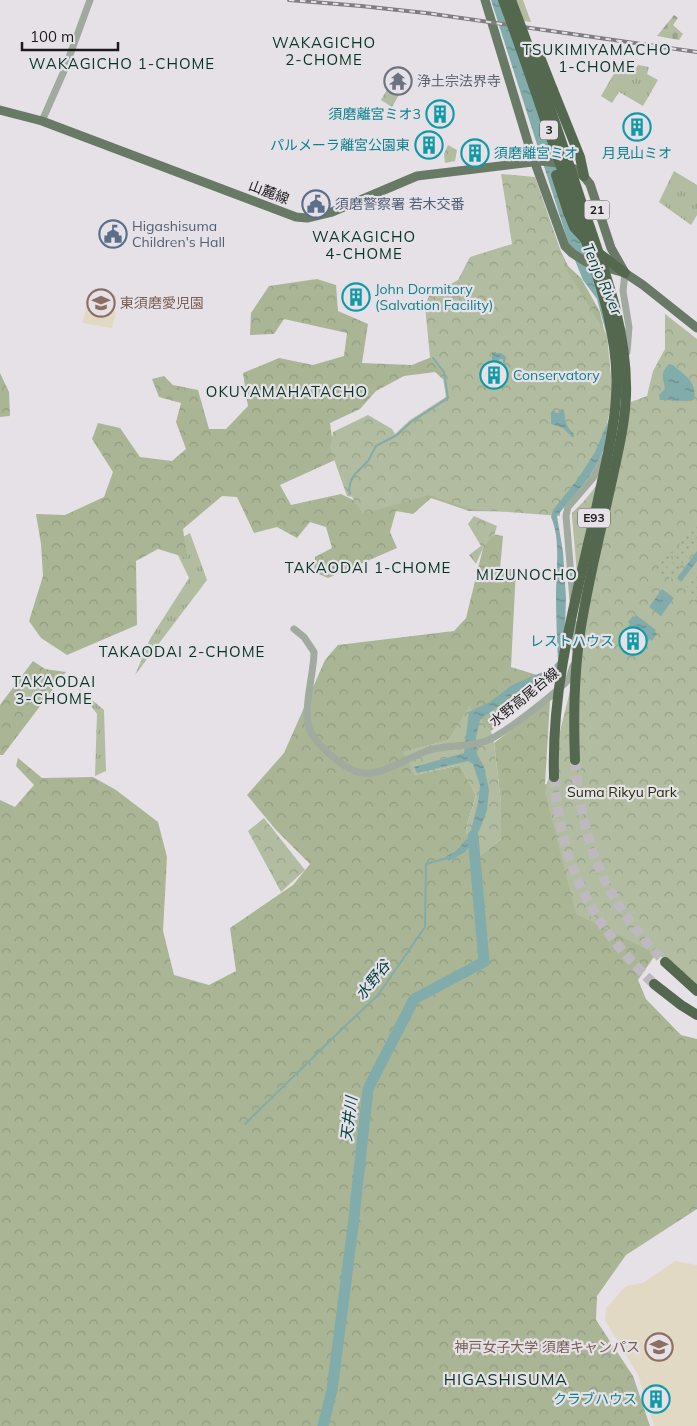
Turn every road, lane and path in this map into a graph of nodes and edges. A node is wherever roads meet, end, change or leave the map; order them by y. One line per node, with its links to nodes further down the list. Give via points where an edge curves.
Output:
1 (90, 0): 8 (street)
2 (485, 0): 9 (main road, 21)
3 (502, 0): 6 (highway, 3, bridge)
4 (511, 0): 11 (highway, 3, bridge, via 538,70)
5 (518, 0): 10 (highway, bridge, via 580,157)
6 (515, 31): 11 (highway, 3, bridge); 12 (highway, bridge, via 536,114 574,226 598,254)
7 (0, 110): 8 (main road, 山麓線)
8 (42, 122): 9 (main road, 山麓線, via 296,217 307,218 332,212 417,176)
9 (538, 161): 10 (main road, 山麓線, via 574,167); 11 (main road, 21, via 565,246 574,254)
10 (584, 176): 12 (main road, 21, via 590,184 611,248)
11 (592, 260): 12 (main road, 21); 15 (highway, E93, bridge, via 613,301 622,340 626,396 619,450 580,633 573,705); 16 (highway, E93, bridge, via 614,342 616,398 608,456 561,670 553,736)
12 (625, 273): 13 (main road, 21); 14 (street, 水野高尾台線, via 623,291 629,326 626,374 615,439 593,478 568,507 566,516 575,656 570,678 494,738 430,750 376,772 362,773 346,767 315,739 309,727 307,713 313,648)
13 (697, 328)
14 (294, 629)
15 (575, 760)
16 (554, 777)
17 (665, 962): 19 (highway)
18 (654, 984): 20 (highway)
19 (697, 991)
20 (697, 1016)

